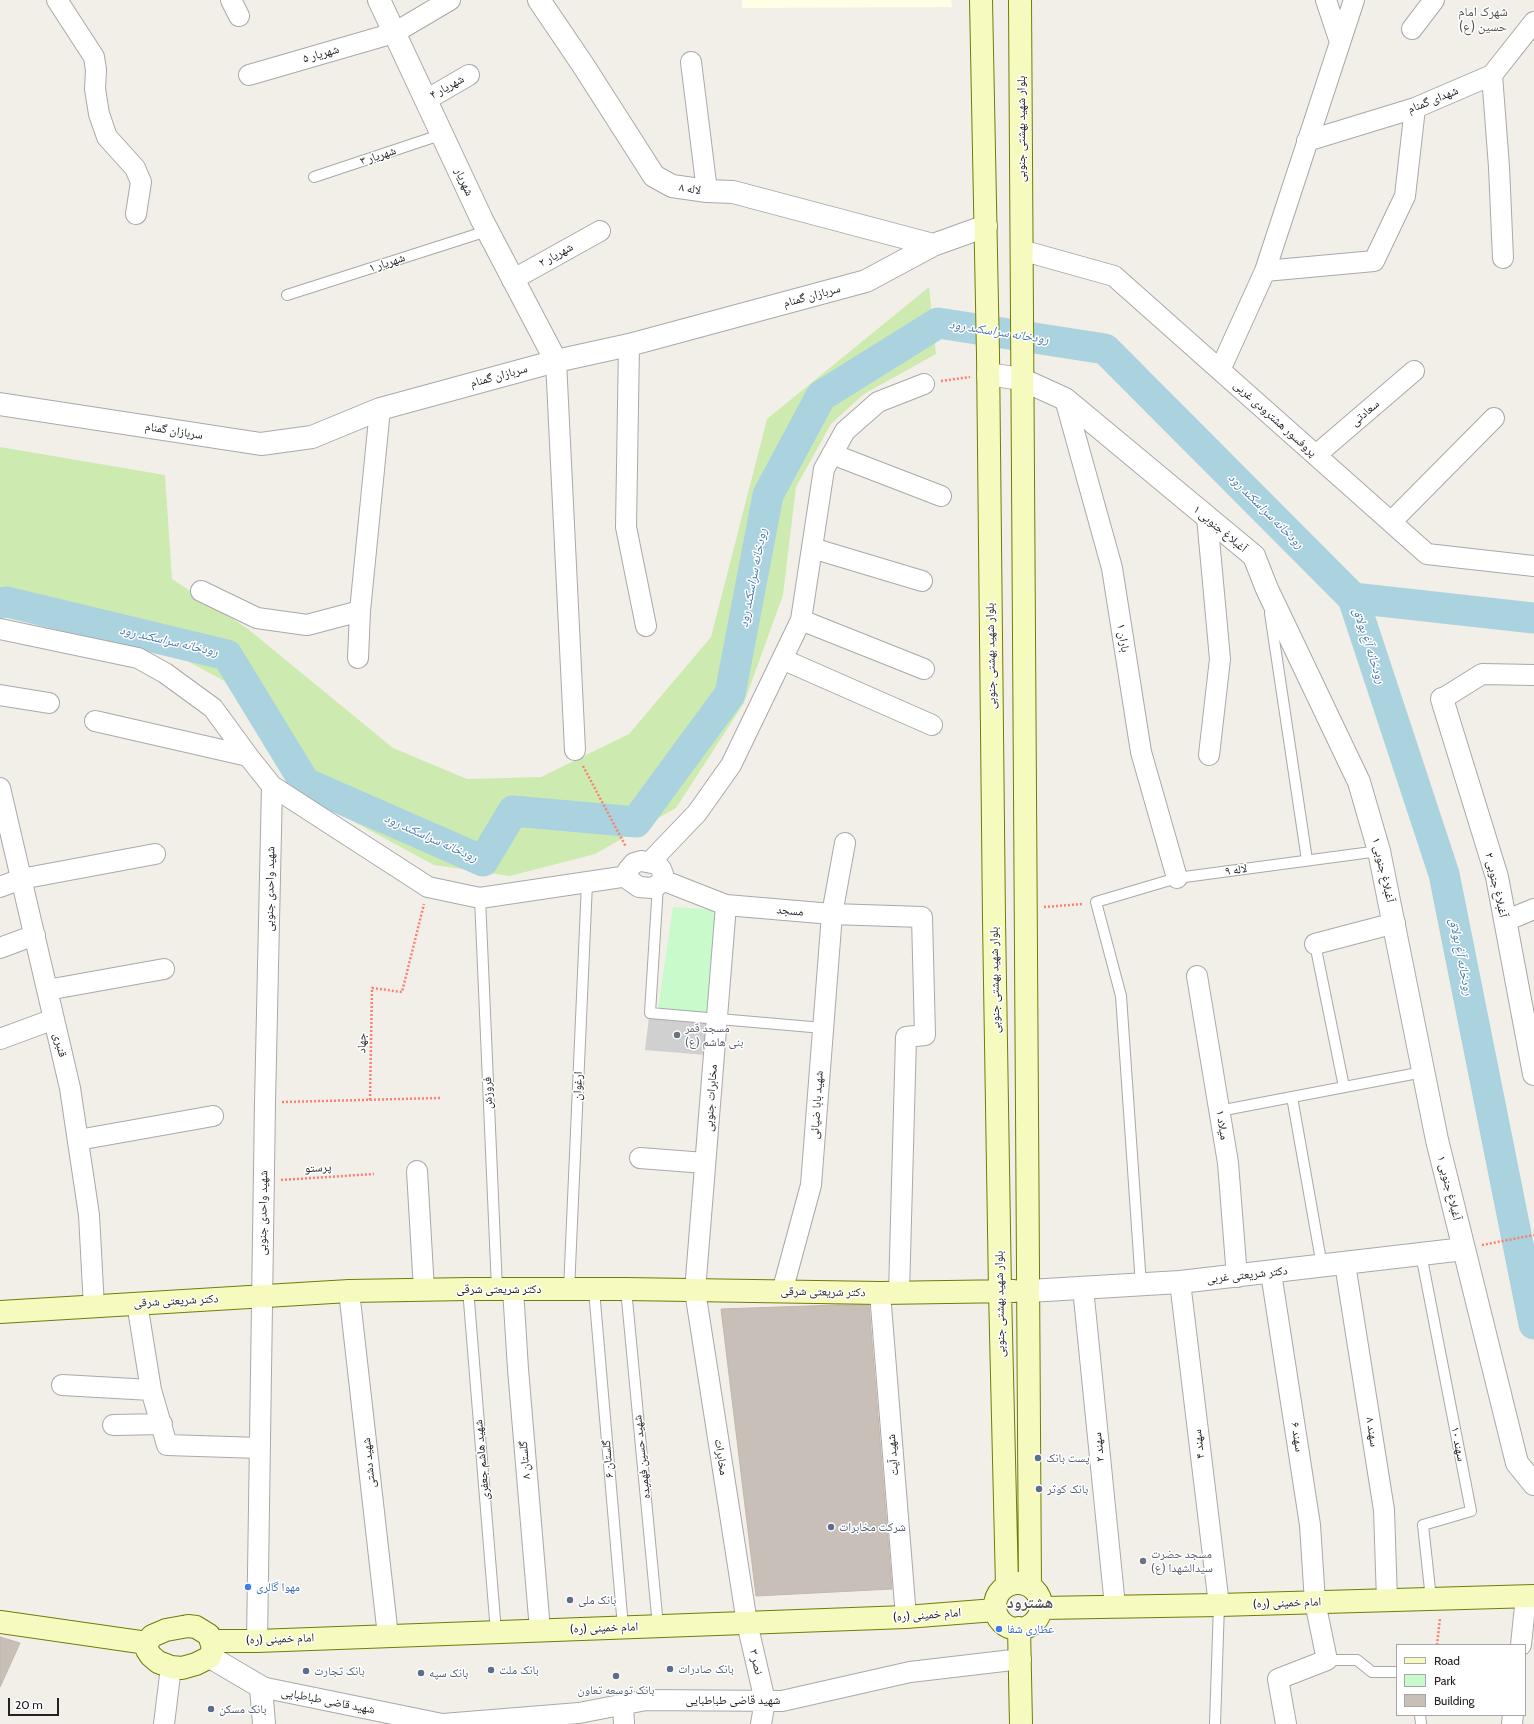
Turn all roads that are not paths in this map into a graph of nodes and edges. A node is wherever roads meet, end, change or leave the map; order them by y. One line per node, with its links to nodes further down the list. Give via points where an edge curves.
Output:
1 (57, 0): 24 (street, via 94,58 95,89 107,137 135,168 141,182)
2 (379, 0): 12 (street, شهریار)
3 (450, 0): 12 (street, شهریار ۵)
4 (539, 0): 23 (street, لاله ۸, via 654,176 672,186)
5 (981, 0): 25 (main road)
6 (1020, 0): 29 (main road, بلوار شهید بهشتی جنوبی)
7 (1326, 0): 13 (street)
8 (1354, 0): 13 (street)
9 (1434, 0): 11 (street)
10 (1534, 22): 17 (street, شهدای گمنام)
11 (1412, 29)
12 (394, 33): 15 (street, شهریار ۵); 18 (street, شهریار)
13 (1340, 42): 21 (street)
14 (692, 62): 23 (street)
15 (249, 75)
16 (469, 75): 18 (street, شهریار ۴)
17 (1492, 75): 19 (street, شهدای گمنام); 30 (street)
18 (426, 100): 20 (street, شهریار)
19 (1415, 108): 21 (street, شهدای گمنام); 31 (street, via 1405,196 1374,261)
20 (442, 134): 22 (lane, شهریار ۳); 26 (street, شهریار)
21 (1308, 142): 31 (street)
22 (314, 177)
23 (707, 191): 28 (street, لاله ۸, via 733,192)
24 (136, 214)
25 (986, 226): 28 (street, سربازان گمنام); 36 (main road, بلوار شهید بهشتی جنوبی)
26 (487, 231): 32 (street, شهریار); 33 (lane, شهریار ۱)
27 (600, 231): 32 (street, شهریار ۲)
28 (932, 246): 34 (street, سربازان گمنام, via 866,281)
29 (1021, 254): 37 (street, پروفسور هشترودی غربی, via 1114,276); 39 (main road, بلوار شهید بهشتی جنوبی)
30 (1503, 258)
31 (1265, 271): 37 (street)
32 (512, 280): 35 (street, شهریار)
33 (287, 295)
34 (629, 345): 35 (street, سربازان گمنام); 57 (street, via 626,527)
35 (556, 361): 43 (street, سربازان گمنام); 68 (street)
36 (988, 364): 39 (street, آغبلاغ جنوبی ۱); 127 (main road, بلوار شهید بهشتی جنوبی)
37 (1220, 370): 46 (street, پروفسور هشترودی غربی)
38 (1414, 371): 46 (street, سعادتی)
39 (1021, 379): 41 (street, آغبلاغ جنوبی ۱); 128 (main road)
40 (924, 384): 45 (street, via 878,402 845,431)
41 (1065, 399): 48 (street, آغبلاغ جنوبی ۱); 78 (street, باران ۱, via 1112,568 1141,752)
42 (0, 404): 43 (street, سربازان گمنام, via 261,444 312,437)
43 (380, 409): 55 (street)
44 (1494, 418): 49 (street)
45 (832, 454): 47 (street); 50 (street, via 824,469)
46 (1316, 455): 49 (street, پروفسور هشترودی غربی)
47 (941, 496)
48 (1207, 518): 53 (street, آغبلاغ جنوبی ۱, via 1254,556); 69 (street, via 1220,659)
49 (1391, 522): 51 (street, پروفسور هشترودی غربی, via 1427,554)
50 (812, 548): 52 (street); 56 (street)
51 (1534, 566)
52 (922, 581)
53 (1267, 589): 74 (street, آغبلاغ جنوبی ۱, via 1359,782); 76 (lane)
54 (201, 591): 55 (street, via 257,618 307,625)
55 (360, 611): 59 (street)
56 (801, 620): 60 (street); 61 (street)
57 (646, 626)
58 (0, 629): 70 (street, via 138,658 165,672 213,708)
59 (358, 658)
60 (782, 659): 67 (street); 77 (street, via 731,764 697,813)
61 (924, 669)
62 (1534, 675): 64 (street, via 1482,674)
63 (0, 695): 65 (street)
64 (1442, 699): 88 (street, آغبلاغ جنوبی ۲, via 1497,877)
65 (49, 703)
66 (95, 722): 70 (street)
67 (932, 725)
68 (575, 750)
69 (1209, 755)
70 (248, 756): 71 (street)
71 (272, 786): 83 (street, via 428,887); 131 (street, شهید واحدی جنوبی)
72 (0, 788): 79 (street, قنبری)
73 (845, 843): 86 (street, شهيد بابا ضيائی)
74 (1379, 851): 76 (lane, لاله ۹); 89 (street, آغبلاغ جنوبی ۱)
75 (155, 854): 79 (street)
76 (1307, 860): 78 (lane, لاله ۹)
77 (637, 867): 80 (street, via 657,864 663,874); 80 (street, via 633,885 652,888); 81 (street)
78 (1177, 878): 117 (lane, لاله ۹, via 1096,902 1121,996)
79 (21, 879): 82 (street); 90 (street, قنبری)
80 (660, 882): 84 (street, مسجد); 97 (lane, via 650,1013)
81 (587, 883): 83 (street); 123 (lane, ارغوان)
82 (0, 887)
83 (480, 898): 120 (lane, فروزش)
84 (726, 905): 86 (street, مسجد); 97 (street, مخابرات جنوبی)
85 (1534, 909): 88 (street)
86 (832, 914): 87 (street, مسجد); 98 (street, شهيد بابا ضيائی)
87 (922, 917): 130 (street, شهید آیت, via 926,1035 906,1037)
88 (1505, 921): 101 (street, آغبلاغ جنوبی ۲)
89 (1394, 923): 91 (street); 100 (street, آغبلاغ جنوبی ۱)
90 (35, 935): 92 (street); 95 (street, قنبری)
91 (1315, 944): 102 (lane)
92 (0, 948)
93 (164, 969): 95 (street)
94 (1196, 976): 104 (street, میلاد ۱)
95 (47, 990): 96 (street, قنبری)
96 (54, 1019): 99 (street); 106 (street, قنبری, via 70,1088)
97 (717, 1019): 98 (lane); 108 (street, مخابرات جنوبی)
98 (823, 1028): 129 (street, شهيد بابا ضيائی, via 811,1185)
99 (0, 1039)
100 (1423, 1072): 102 (lane); 110 (street, آغبلاغ جنوبی ۱)
101 (1534, 1074)
102 (1344, 1087): 103 (lane)
103 (1292, 1097): 104 (lane); 113 (lane)
104 (1219, 1111): 115 (street, میلاد ۱, via 1228,1163)
105 (213, 1116): 106 (street)
106 (78, 1140): 133 (street, قنبری, via 89,1215)
107 (640, 1158): 108 (street)
108 (706, 1164): 126 (street, مخابرات جنوبی)
109 (417, 1171): 122 (street)
110 (1464, 1249): 111 (street, دکتر شریعتی غربی); 140 (street, آغبلاغ جنوبی ۱, via 1517,1463)
111 (1421, 1254): 112 (street, دکتر شریعتی غربی); 144 (lane, سهند ۱۰, via 1471,1511 1423,1525)
112 (1345, 1264): 113 (street, دکتر شریعتی غربی); 145 (street, سهند ۸, via 1384,1510)
113 (1322, 1266): 114 (street, دکتر شریعتی غربی)
114 (1271, 1273): 115 (street, دکتر شریعتی غربی); 146 (street, سهند ۶, via 1310,1525)
115 (1237, 1276): 116 (street, دکتر شریعتی غربی)
116 (1180, 1282): 117 (street, دکتر شریعتی غربی); 147 (street, سهند ۴)
117 (1141, 1285): 118 (street, دکتر شریعتی غربی)
118 (1083, 1288): 128 (street, دکتر شریعتی غربی); 148 (street, سهند ۲)
119 (468, 1289): 120 (main road, دکتر شریعتی شرقی); 122 (main road, دکتر شریعتی شرقی); 158 (lane, شهيد هاشم جعفری)
120 (505, 1289): 123 (main road, دکتر شریعتی شرقی); 157 (street, گلستان ۸, via 518,1369)
121 (626, 1289): 124 (main road, دکتر شریعتی شرقی); 126 (main road, دکتر شریعتی شرقی); 154 (lane, شهيد حسین فهمیده)
122 (424, 1290): 125 (main road, دکتر شریعتی شرقی)
123 (569, 1290): 124 (main road, دکتر شریعتی شرقی)
124 (594, 1290): 155 (lane, گلستان ۶)
125 (349, 1291): 131 (main road, دکتر شریعتی شرقی, via 290,1293); 159 (street, شهید دشتی)
126 (695, 1291): 129 (main road, دکتر شریعتی شرقی); 153 (street, مخابرات)
127 (1000, 1291): 128 (main road, دکتر شریعتی شرقی); 130 (main road, دکتر شریعتی شرقی); 141 (main road, بلوار شهید بهشتی جنوبی)
128 (1029, 1291): 142 (main road)
129 (782, 1292): 130 (main road, دکتر شریعتی شرقی)
130 (889, 1293): 151 (street, شهید آیت)
131 (262, 1297): 132 (main road, دکتر شریعتی شرقی); 139 (street, شهید واحدی جنوبی)
132 (137, 1303): 133 (main road, دکتر شریعتی شرقی); 136 (street)
133 (94, 1307): 134 (main road, دکتر شریعتی شرقی)
134 (0, 1312)
135 (62, 1385): 136 (street)
136 (151, 1390): 137 (street)
137 (162, 1424): 138 (street); 139 (street, via 167,1445)
138 (113, 1425)
139 (260, 1448): 160 (street, شهید واحدی جنوبی)
140 (1534, 1484)
141 (1007, 1586): 142 (main road, via 1018,1583); 150 (main road, via 997,1596)
142 (1030, 1586): 149 (main road, via 1038,1595)
143 (1530, 1596): 144 (main road, امام خمینی (ره)); 162 (street)
144 (1436, 1599): 145 (main road, امام خمینی (ره))
145 (1387, 1600): 146 (main road, امام خمینی (ره))
146 (1315, 1602): 147 (main road, امام خمینی (ره)); 165 (street, سهند ۶)
147 (1219, 1605): 148 (main road, امام خمینی (ره)); 177 (lane)
148 (1115, 1606): 149 (main road, امام خمینی (ره))
149 (1041, 1608): 156 (main road, via 1036,1620)
150 (995, 1610): 151 (main road, امام خمینی (ره)); 156 (main road, via 1006,1626)
151 (906, 1617): 153 (main road, امام خمینی (ره))
152 (0, 1622): 161 (main road)
153 (747, 1623): 154 (main road, امام خمینی (ره)); 169 (street, نصر ۳)
154 (658, 1626): 155 (main road, امام خمینی (ره))
155 (623, 1627): 157 (main road, امام خمینی (ره))
156 (1019, 1628): 164 (main road)
157 (540, 1630): 158 (main road, امام خمینی (ره))
158 (496, 1632): 159 (main road, امام خمینی (ره))
159 (388, 1636): 160 (main road, امام خمینی (ره))
160 (257, 1640): 163 (main road, امام خمینی (ره))
161 (147, 1643): 163 (main road, via 158,1632 188,1626 206,1632); 166 (main road, via 147,1650 151,1656)
162 (1521, 1644)
163 (211, 1649): 166 (main road, via 189,1666); 168 (street)
164 (1021, 1659): 169 (street, شهید قاضی طباطبایی, via 910,1672 782,1701); 176 (main road)
165 (1327, 1660): 167 (lane, via 1357,1660 1372,1672); 178 (street, via 1278,1679)
166 (171, 1667): 171 (street)
167 (1396, 1672)
168 (261, 1687): 172 (street); 173 (street, شهید قاضی طباطبایی)
169 (765, 1701): 170 (street, شهید قاضی طباطبایی, via 646,1700); 175 (street, نصر ۳)
170 (623, 1704): 173 (street, شهید قاضی طباطبایی, via 579,1713); 174 (street)
171 (164, 1724)
172 (264, 1724)
173 (442, 1724)
174 (624, 1724)
175 (761, 1724)
176 (1021, 1724)
177 (1215, 1724)
178 (1286, 1724)

